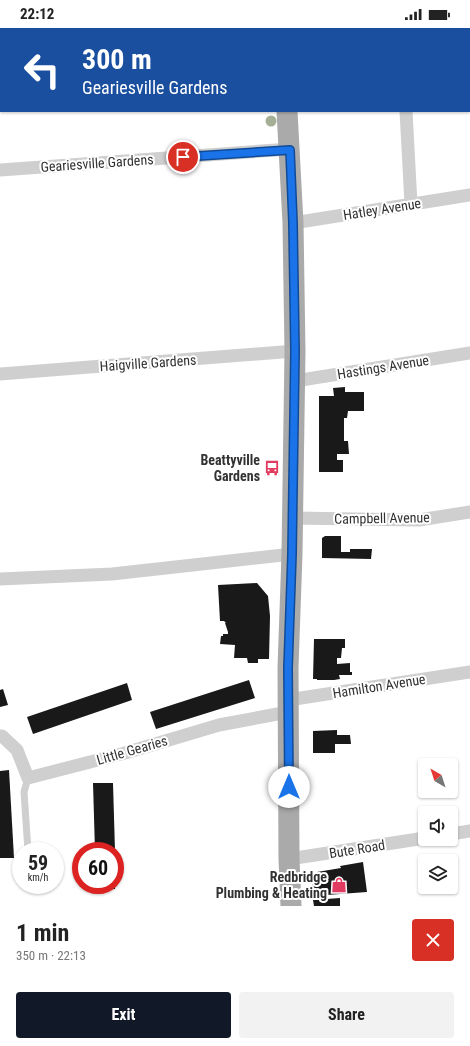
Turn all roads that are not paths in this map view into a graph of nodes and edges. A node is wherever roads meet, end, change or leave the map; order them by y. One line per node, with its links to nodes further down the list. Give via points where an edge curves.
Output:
1 (287, 112): 3 (main road)
2 (406, 112): 6 (street)
3 (290, 150): 4 (street, Geariesville Gardens); 7 (main road)
4 (0, 170)
5 (470, 195): 6 (street, Hatley Avenue)
6 (411, 204): 7 (street, Hatley Avenue)
7 (293, 223): 8 (main road)
8 (295, 351): 10 (street, Haigville Gardens); 11 (main road)
9 (470, 353): 11 (street, Hastings Avenue)
10 (0, 374)
11 (295, 381): 13 (main road)
12 (470, 512): 13 (street, Campbell Avenue, via 419,520)
13 (293, 518): 14 (main road)
14 (292, 554): 15 (street, via 112,574); 17 (main road)
15 (0, 579)
16 (470, 672): 17 (street, Hamilton Avenue)
17 (288, 706): 19 (street, Little Gearies, via 125,754); 24 (main road)
18 (0, 736): 19 (street, via 17,750)
19 (28, 778): 23 (lane, via 24,792)
20 (470, 831): 21 (street)
21 (458, 833)
22 (418, 839): 24 (street, Bute Road)
23 (27, 842)
24 (289, 860): 25 (main road)
25 (291, 906)

